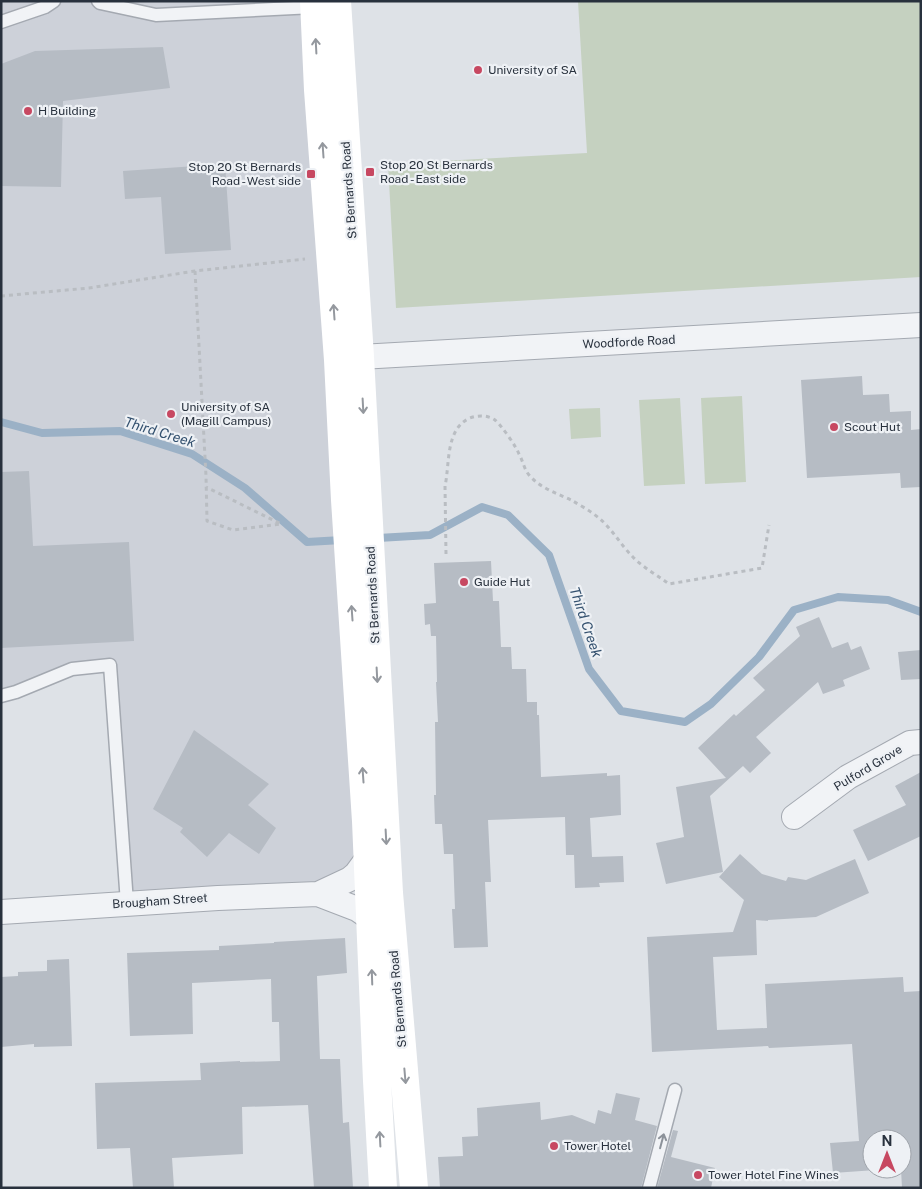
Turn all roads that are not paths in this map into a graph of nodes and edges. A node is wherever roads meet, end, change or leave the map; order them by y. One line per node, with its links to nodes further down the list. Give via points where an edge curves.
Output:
1 (54, 1): 4 (lane)
2 (98, 1): 3 (lane, via 156,15)
3 (322, 3): 6 (main road, St Bernards Road, one-way to 3, via 330,256 319,100); 6 (main road, St Bernards Road, via 342,89)
4 (1, 22)
5 (921, 325): 6 (street, Woodforde Road)
6 (349, 359): 7 (main road, St Bernards Road)
7 (357, 502): 11 (main road, St Bernards Road, one-way to 7); 18 (main road, St Bernards Road, one-way to 18)
8 (1, 696): 13 (lane, via 72,670 110,665)
9 (921, 742): 10 (street, Pulford Grove, via 910,743 848,777)
10 (794, 817)
11 (367, 859): 12 (street, Brougham Street, via 350,879); 15 (main road, St Bernards Road)
12 (318, 894): 13 (street, Brougham Street); 15 (street, Brougham Street, via 357,909)
13 (127, 903): 14 (street, Brougham Street)
14 (1, 912)
15 (370, 918): 17 (main road, St Bernards Road, one-way to 15)
16 (676, 1090): 19 (lane, one-way to 16)
17 (383, 1188)
18 (414, 1188)
19 (649, 1188)

